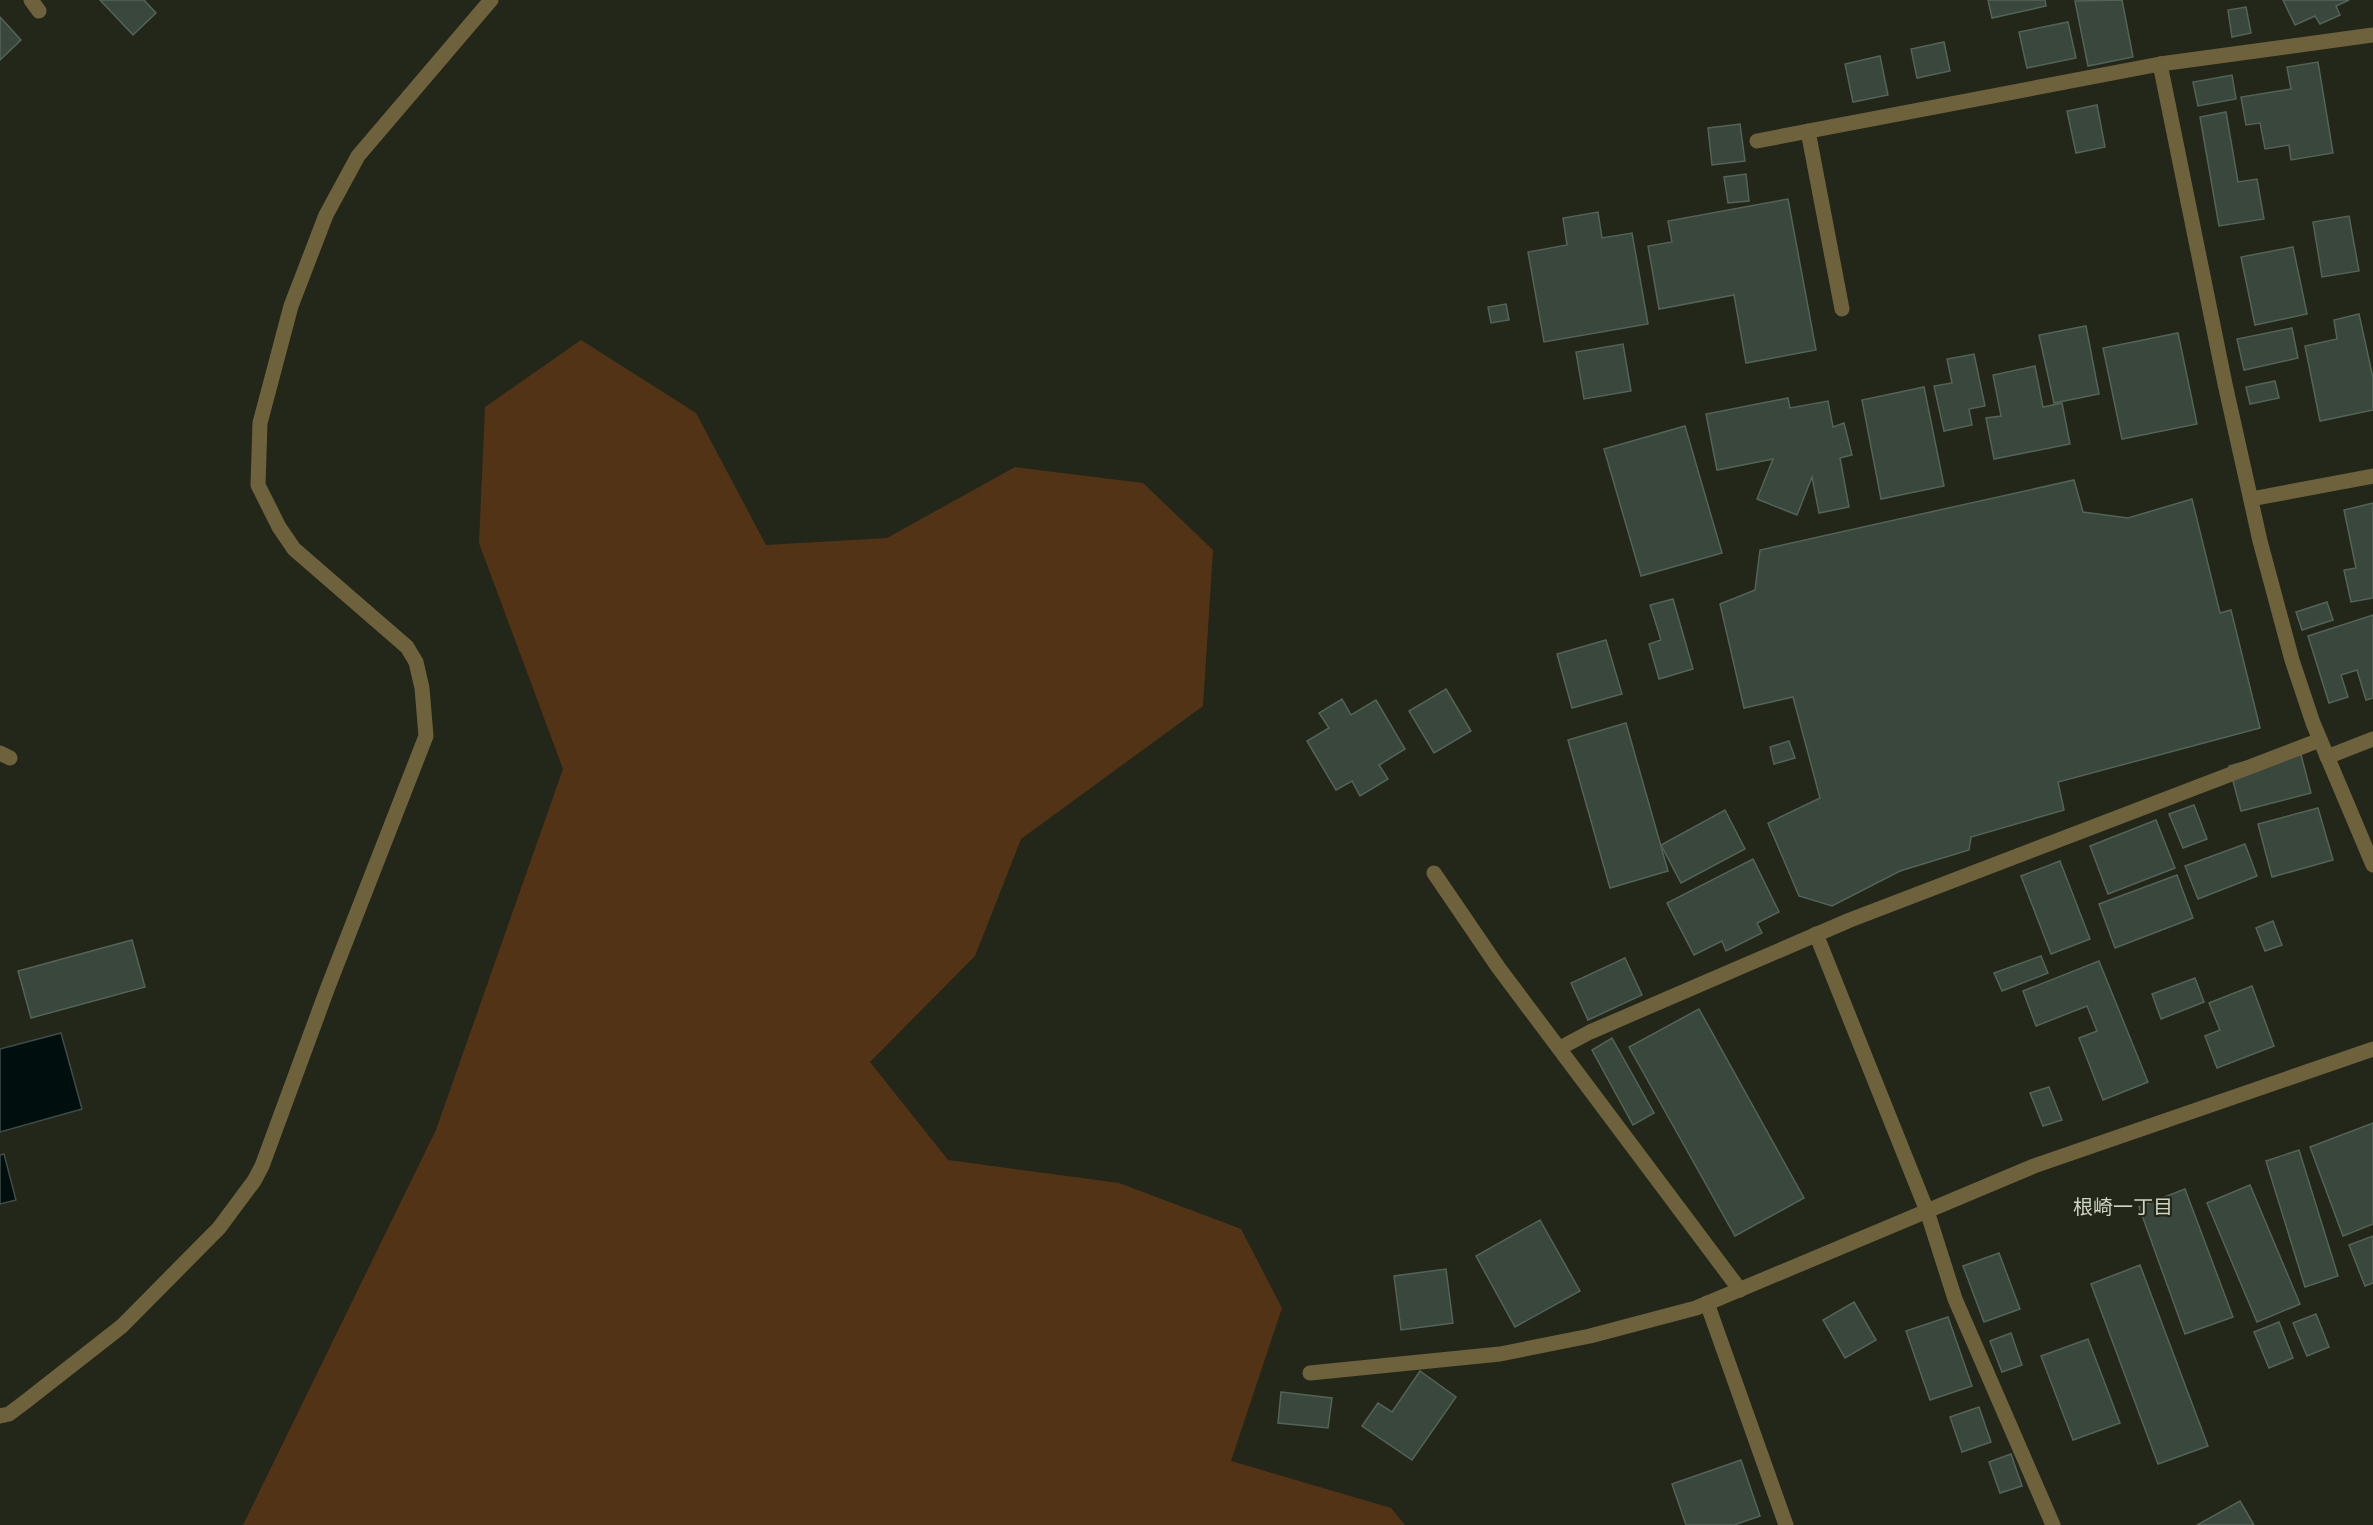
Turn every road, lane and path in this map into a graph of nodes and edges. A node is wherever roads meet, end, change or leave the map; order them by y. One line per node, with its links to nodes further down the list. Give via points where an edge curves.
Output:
1 (491, 0): 21 (street, via 358,156 326,215 291,306 260,423 258,485 279,527 294,549 408,647 417,662 426,736 254,1181 219,1228 122,1326 9,1414)
2 (2373, 35): 3 (street)
3 (2160, 64): 4 (street); 8 (street)
4 (1808, 131): 5 (street); 6 (street)
5 (1757, 141)
6 (1842, 309)
7 (2373, 476): 8 (street)
8 (2251, 499): 10 (street, via 2292,660)
9 (2373, 739): 11 (street)
10 (2320, 740): 11 (street); 14 (street)
11 (2327, 757): 12 (street)
12 (2373, 865)
13 (1434, 873): 15 (street, via 1498,968)
14 (1816, 934): 15 (street); 17 (street)
15 (1560, 1048): 18 (street)
16 (2373, 1049): 17 (street, via 2034,1166)
17 (1927, 1211): 18 (street); 23 (street, via 1955,1299)
18 (1740, 1290): 19 (street)
19 (1707, 1303): 20 (street, via 1590,1336 1500,1354); 22 (street)
20 (1310, 1372)
21 (0, 1416)
22 (1786, 1525)
23 (2053, 1525)

